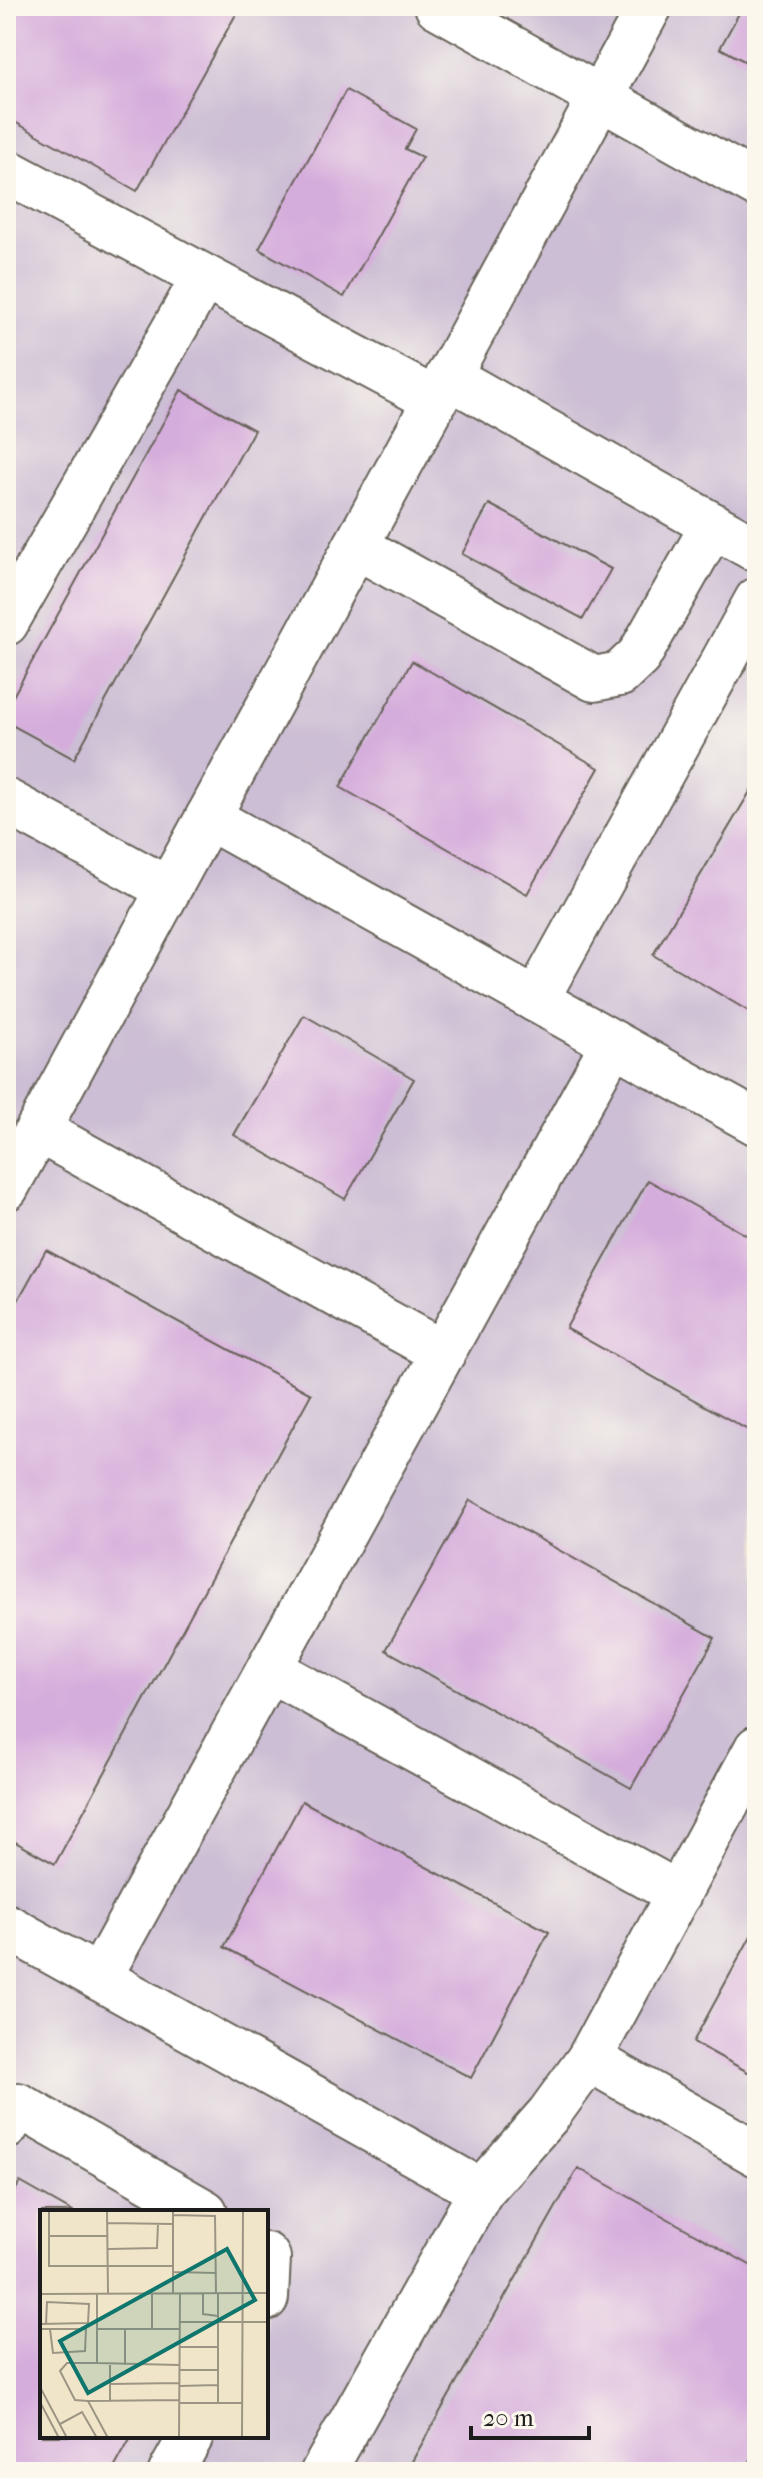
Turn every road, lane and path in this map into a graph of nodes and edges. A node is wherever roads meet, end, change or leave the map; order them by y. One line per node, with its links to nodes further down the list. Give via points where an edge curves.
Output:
1 (437, 6): 3 (lane)
2 (650, 6): 3 (lane)
3 (600, 98): 5 (lane); 7 (lane)
4 (6, 171): 6 (lane)
5 (757, 185)
6 (204, 277): 7 (lane); 12 (lane)
7 (441, 388): 8 (lane); 9 (lane)
8 (713, 525): 9 (lane, via 639,656 620,674 594,679); 10 (lane)
9 (356, 546): 14 (lane)
10 (757, 550)
11 (757, 600): 16 (lane)
12 (6, 623)
13 (6, 801): 15 (lane)
14 (208, 817): 15 (lane); 16 (lane)
15 (168, 889): 19 (lane)
16 (536, 1000): 17 (lane)
17 (613, 1043): 18 (lane); 21 (lane)
18 (757, 1123)
19 (38, 1130): 20 (lane); 21 (lane)
20 (6, 1188)
21 (443, 1353): 22 (lane)
22 (269, 1669): 24 (lane); 26 (lane)
23 (757, 1748): 24 (lane)
24 (679, 1894): 27 (lane)
25 (6, 1926): 26 (lane)
26 (99, 1978): 30 (lane)
27 (589, 2059): 29 (lane); 30 (lane)
28 (10, 2110): 31 (lane)
29 (757, 2154)
30 (481, 2191): 34 (lane)
31 (201, 2210)
32 (190, 2438): 33 (lane)
33 (171, 2472)
34 (323, 2472)

